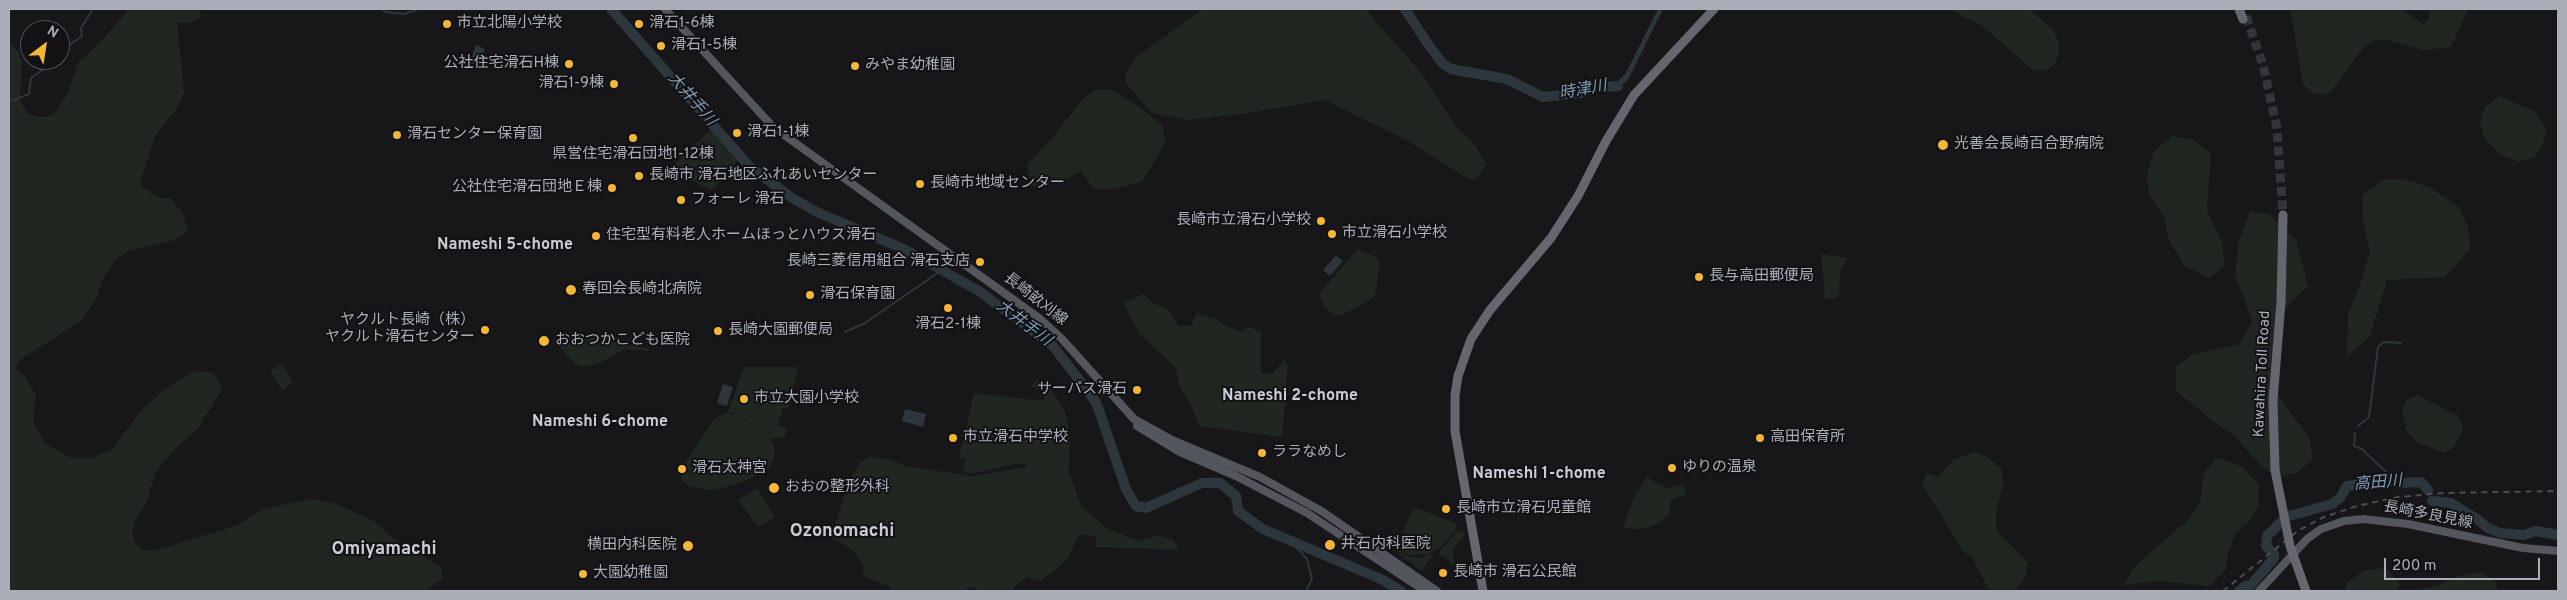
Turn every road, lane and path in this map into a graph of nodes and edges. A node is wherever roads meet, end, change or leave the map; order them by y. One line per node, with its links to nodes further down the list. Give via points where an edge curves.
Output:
1 (660, 9): 9 (main road, 長崎畝刈線, via 770,129 1037,320 1131,422 1180,452 1236,476 1307,513)
2 (665, 9): 10 (main road, 長崎畝刈線, via 773,127 1050,327 1134,419 1172,440 1260,477 1323,512)
3 (1714, 9): 11 (highway, via 1634,95 1551,238 1490,310 1471,339 1458,376 1455,431)
4 (2239, 9): 5 (highway)
5 (2244, 14)
6 (2281, 215): 7 (highway, Kawahira Toll Road, via 2282,268 2272,400)
7 (2273, 471): 13 (highway, Kawahira Toll Road, via 2286,548); 14 (highway, Kawahira Toll Road, bridge, via 2290,546)
8 (2558, 551): 12 (main road, 長崎多良見線, via 2523,548 2408,524 2363,519 2344,521 2321,529 2301,543)
9 (1426, 591)
10 (1438, 591)
11 (1483, 591)
12 (2258, 591)
13 (2301, 591)
14 (2306, 591)

